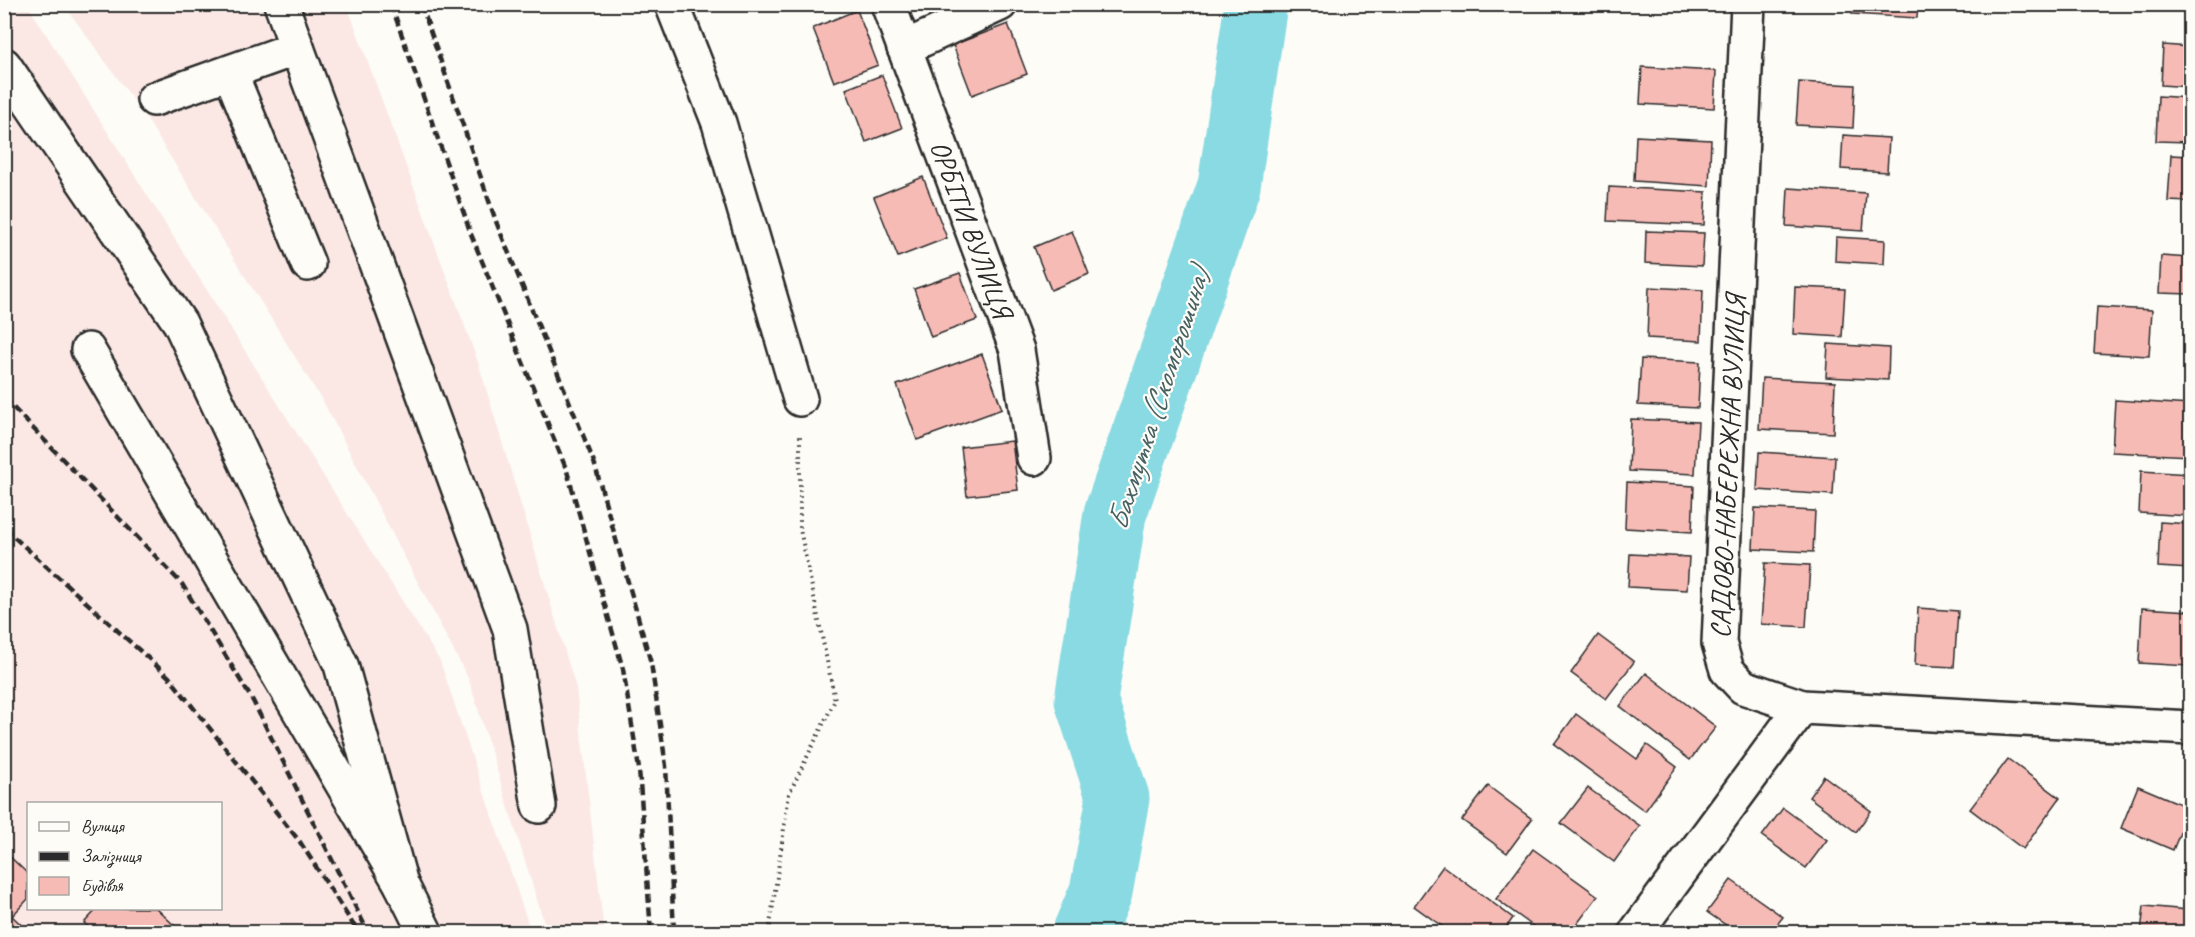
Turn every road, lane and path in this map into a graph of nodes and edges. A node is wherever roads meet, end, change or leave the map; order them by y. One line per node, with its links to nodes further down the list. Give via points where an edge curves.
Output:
1 (280, 4): 6 (street)
2 (672, 4): 13 (street, via 719,123)
3 (888, 4): 7 (street, ОРБІТИ ВУЛИЦЯ)
4 (1000, 4): 7 (street)
5 (1748, 4): 15 (street, САДОВО-НАБЕРЕЖНА ВУЛИЦЯ, via 1719,643 1726,670 1743,687)
6 (297, 48): 9 (street); 19 (street, via 510,630)
7 (904, 48): 14 (street, ОРБІТИ ВУЛИЦЯ, via 1017,350)
8 (4, 65): 20 (street, via 180,323 341,664)
9 (230, 72): 10 (street); 11 (street)
10 (154, 99)
11 (308, 264)
12 (88, 350): 20 (street)
13 (800, 399): 22 (path, via 800,529 835,700 789,794)
14 (1034, 458)
15 (1762, 693): 16 (street, САДОВО-НАБЕРЕЖНА ВУЛИЦЯ); 18 (street)
16 (1802, 707): 17 (street, САДОВО-НАБЕРЕЖНА ВУЛИЦЯ); 18 (street)
17 (2190, 728)
18 (1772, 747): 23 (street)
19 (539, 807)
20 (401, 884): 21 (street)
21 (425, 933)
22 (769, 933)
23 (1636, 933)

